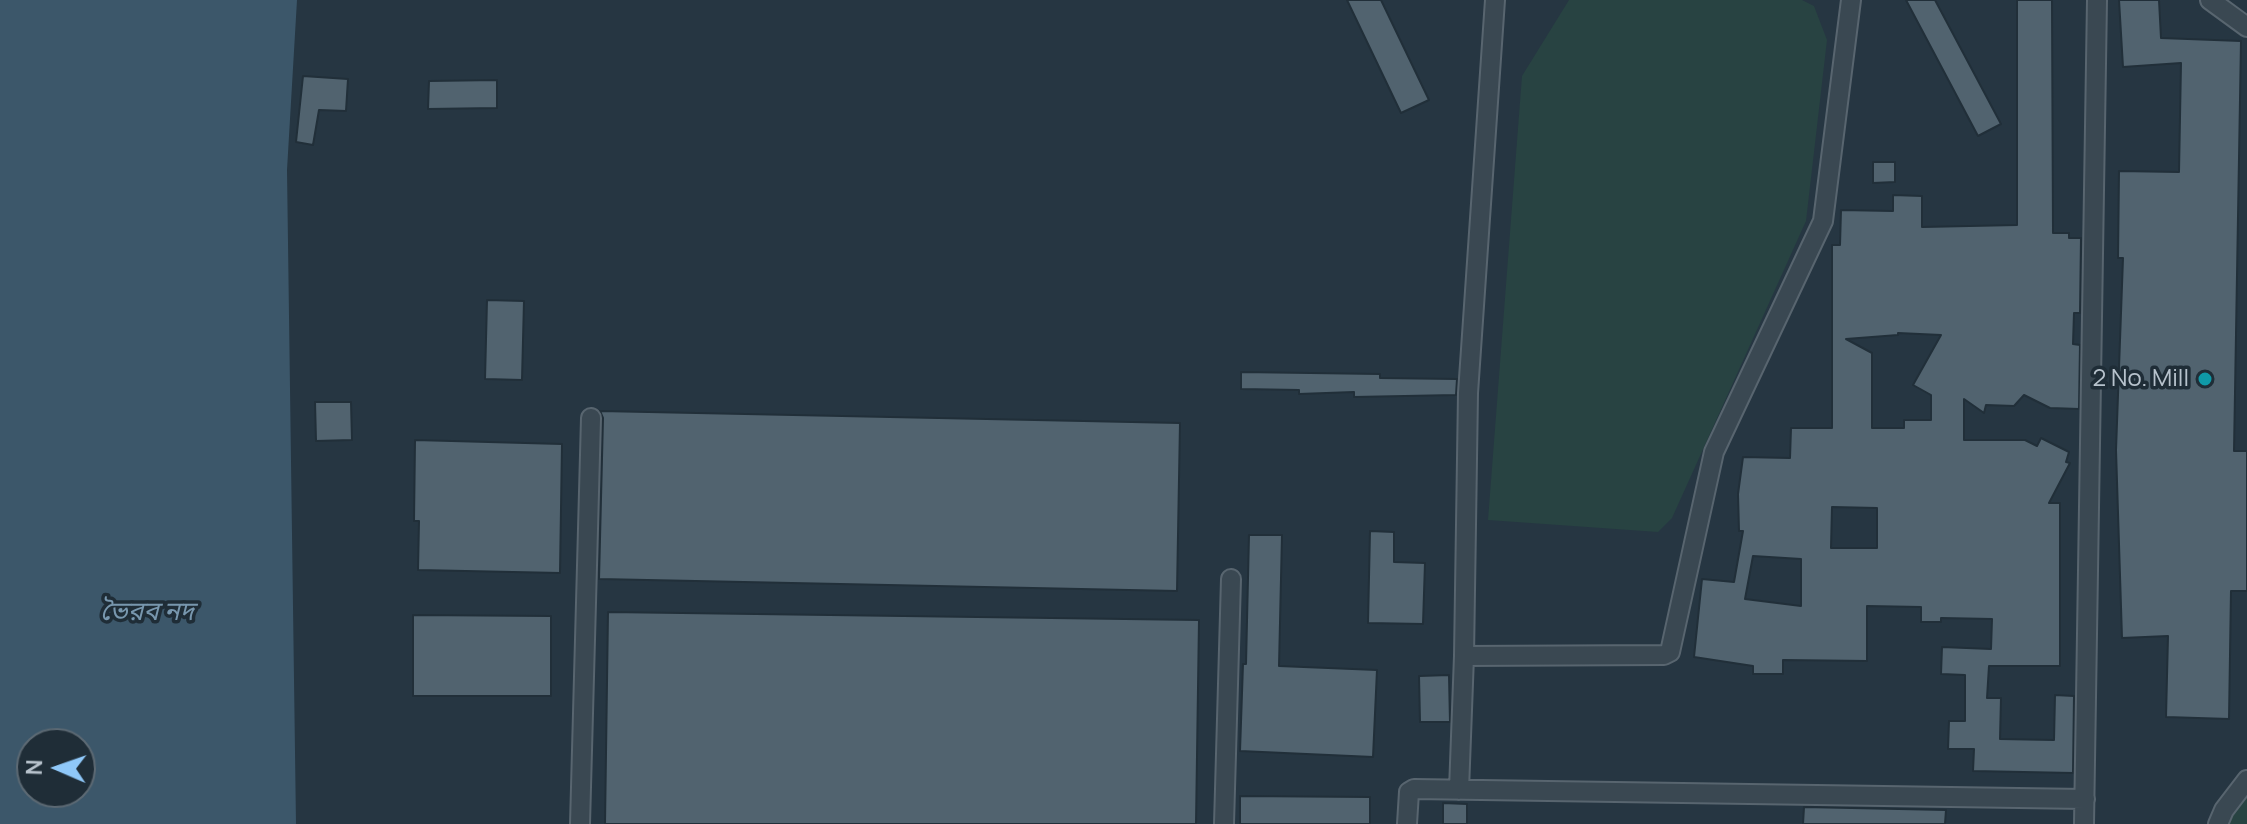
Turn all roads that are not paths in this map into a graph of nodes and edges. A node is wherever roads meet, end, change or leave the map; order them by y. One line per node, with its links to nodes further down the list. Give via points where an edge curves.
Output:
1 (1495, 0): 8 (street, via 1468,393)
2 (1851, 0): 8 (street, via 1823,221 1714,452 1670,652)
3 (2097, 0): 11 (street)
4 (2210, 0): 5 (street)
5 (2247, 27)
6 (591, 418): 12 (street)
7 (1231, 579): 13 (street)
8 (1464, 656): 10 (street)
9 (2247, 780): 16 (street)
10 (1459, 790): 11 (street); 14 (street, via 1409,792)
11 (2085, 799): 15 (street)
12 (580, 824)
13 (1224, 824)
14 (1407, 824)
15 (2084, 824)
16 (2218, 824)

